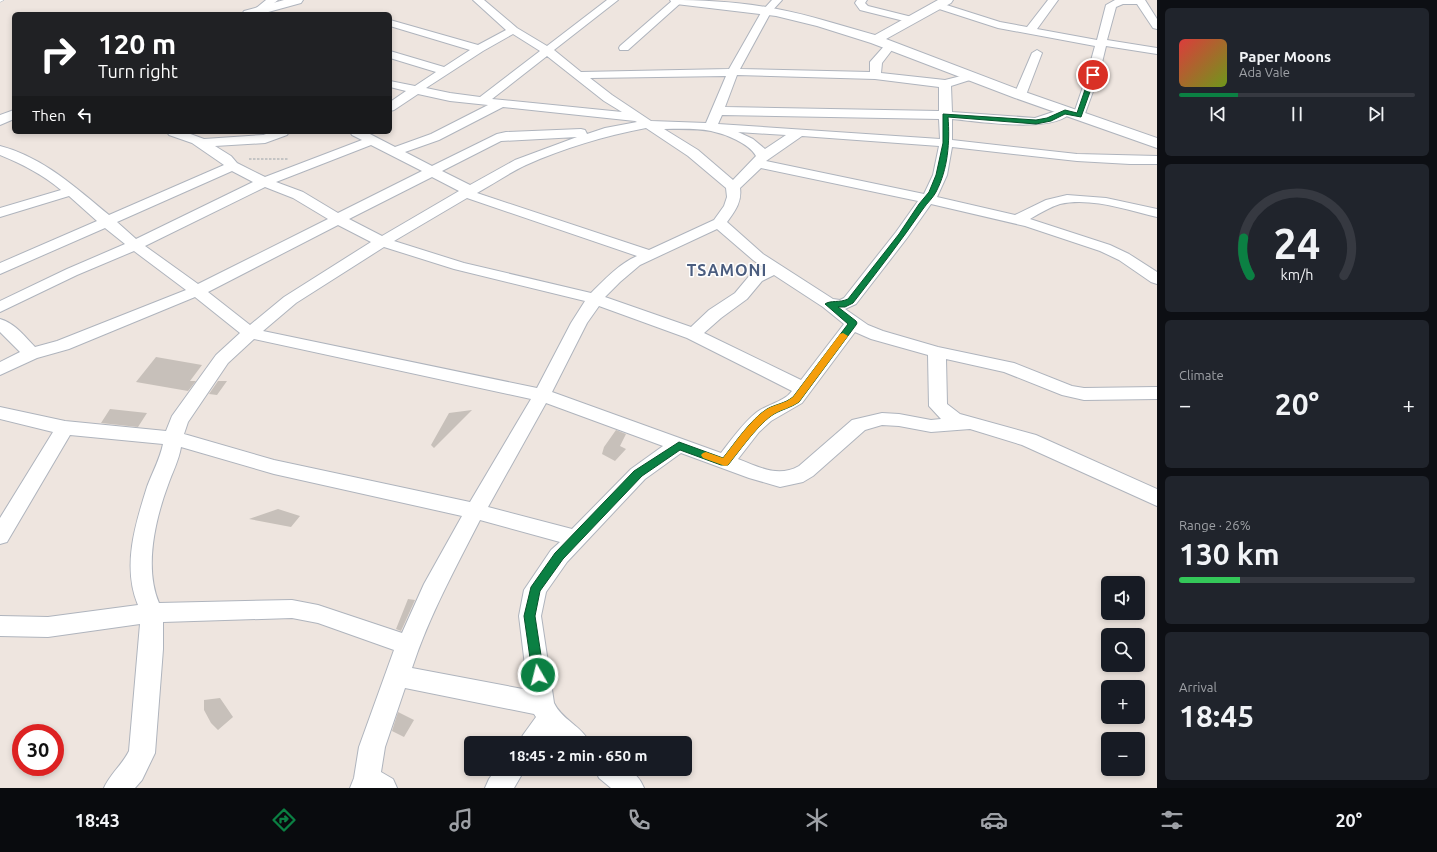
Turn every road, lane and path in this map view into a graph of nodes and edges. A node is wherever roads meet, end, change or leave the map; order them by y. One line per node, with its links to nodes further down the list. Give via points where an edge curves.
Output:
1 (273, 0): 13 (street)
2 (297, 0): 13 (main road)
3 (478, 0): 17 (street)
4 (613, 0): 24 (street)
5 (685, 0): 12 (main road); 22 (street)
6 (777, 0): 12 (street)
7 (862, 0): 14 (street, via 860,3 864,8)
8 (1053, 0): 18 (street)
9 (1112, 1): 10 (street); 20 (street)
10 (1140, 1): 16 (street)
11 (942, 3): 14 (main road); 18 (street, via 991,23)
12 (767, 11): 19 (main road, via 821,22); 29 (street)
13 (254, 12)
14 (912, 20): 19 (main road)
15 (392, 24): 23 (street)
16 (1157, 26)
17 (513, 30): 23 (street); 24 (street)
18 (1030, 31): 20 (street)
19 (876, 40): 21 (main road)
20 (1101, 43): 25 (street); 44 (street)
21 (890, 46): 31 (street, via 876,62); 32 (main road)
22 (624, 48)
23 (479, 49): 28 (street)
24 (547, 50): 30 (street); 37 (street)
25 (1157, 51)
26 (1037, 53): 36 (street)
27 (392, 55): 28 (street)
28 (446, 71): 35 (street)
29 (733, 72): 30 (street); 31 (street); 40 (street)
30 (580, 75): 46 (street)
31 (875, 76): 34 (street)
32 (969, 77): 34 (street); 36 (main road)
33 (392, 84): 35 (street)
34 (945, 84): 43 (street)
35 (417, 90): 37 (street); 39 (street)
36 (1020, 95): 41 (main road)
37 (482, 101): 38 (street)
38 (501, 103): 46 (street); 58 (street, via 435,136)
39 (392, 106)
40 (717, 112): 43 (street); 47 (street)
41 (1065, 112): 43 (street, via 1036,122); 44 (main road)
42 (12, 115): 45 (main road)
43 (945, 115): 55 (street)
44 (1079, 116): 56 (main road)
45 (0, 120)
46 (642, 121): 47 (street); 48 (street); 65 (street, via 671,138)
47 (711, 127): 49 (street); 59 (street, via 754,144 761,150)
48 (605, 132): 63 (street, via 502,137); 67 (street, via 520,163)
49 (798, 133): 55 (street); 59 (street)
50 (183, 134): 53 (street)
51 (279, 134): 53 (street, via 266,139)
52 (360, 134): 54 (street)
53 (203, 138): 62 (street)
54 (373, 140): 58 (street); 61 (street)
55 (946, 143): 60 (street, via 1092,159); 68 (street, via 940,175)
56 (1157, 143)
57 (0, 150): 66 (street, via 33,164)
58 (395, 151): 63 (street)
59 (761, 160): 65 (street); 68 (street)
60 (1157, 160)
61 (313, 162): 62 (path, via 282,159); 64 (street)
62 (229, 163): 64 (street); 73 (street)
63 (431, 171): 67 (street); 71 (street)
64 (264, 182): 71 (street, via 298,195); 76 (street)
65 (733, 187): 74 (street, via 734,197 731,206)
66 (72, 191): 69 (street); 73 (street)
67 (467, 192): 75 (street); 77 (street)
68 (928, 199): 72 (street); 83 (street, via 850,301 842,305)
69 (0, 213)
70 (1157, 214): 72 (street, via 1115,204 1065,199 1055,201)
71 (338, 219): 75 (street); 81 (street)
72 (1016, 220): 80 (street, via 1105,248)
73 (106, 221): 76 (street); 79 (street)
74 (719, 223): 77 (street); 78 (street, via 758,257)
75 (382, 242): 82 (street, via 459,266); 87 (street, via 290,300)
76 (135, 245): 81 (street); 84 (street)
77 (650, 255): 82 (street, via 635,262)
78 (775, 268): 83 (street); 88 (street, via 756,278 741,296)
79 (0, 269)
80 (1157, 279)
81 (197, 291): 87 (street); 90 (street, via 63,345)
82 (595, 299): 88 (street); 94 (street, via 579,323)
83 (829, 304): 85 (street)
84 (0, 307)
85 (853, 323): 89 (street, via 877,335); 92 (street)
86 (0, 324): 90 (street)
87 (250, 333): 94 (street); 98 (street, via 222,359 179,421)
88 (693, 334): 92 (street)
89 (937, 352): 93 (street, via 1008,368 1068,391 1084,394); 96 (street, via 938,406 953,418)
90 (31, 354): 91 (street)
91 (0, 369)
92 (803, 389): 100 (street, via 787,406 771,411 761,420)
93 (1157, 393)
94 (542, 395): 99 (street); 102 (street)
95 (0, 413): 97 (street)
96 (970, 423): 100 (street, via 931,426 882,419 859,425 806,471 796,477 780,480); 101 (street, via 1028,440)
97 (65, 428): 98 (street); 103 (street)
98 (173, 438): 102 (street, via 274,467); 105 (street, via 171,451 156,487 143,539 141,571 145,596)
99 (679, 446): 100 (street); 104 (street, via 638,474)
100 (725, 462)
101 (1157, 498)
102 (475, 511): 104 (street); 107 (street, via 432,590)
103 (0, 536)
104 (577, 538): 109 (street, via 559,556 535,590 530,616)
105 (152, 613): 106 (street, via 48,627); 107 (street, via 292,609 318,614); 115 (street, via 142,753 133,771)
106 (0, 626)
107 (408, 645): 108 (street)
108 (397, 676): 109 (street); 114 (street, via 372,747)
109 (545, 712): 110 (street); 111 (street)
110 (535, 736)
111 (571, 736)
112 (507, 776): 116 (street)
113 (616, 776): 117 (street)
114 (371, 785)
115 (117, 788)
116 (498, 788)
117 (631, 788)

